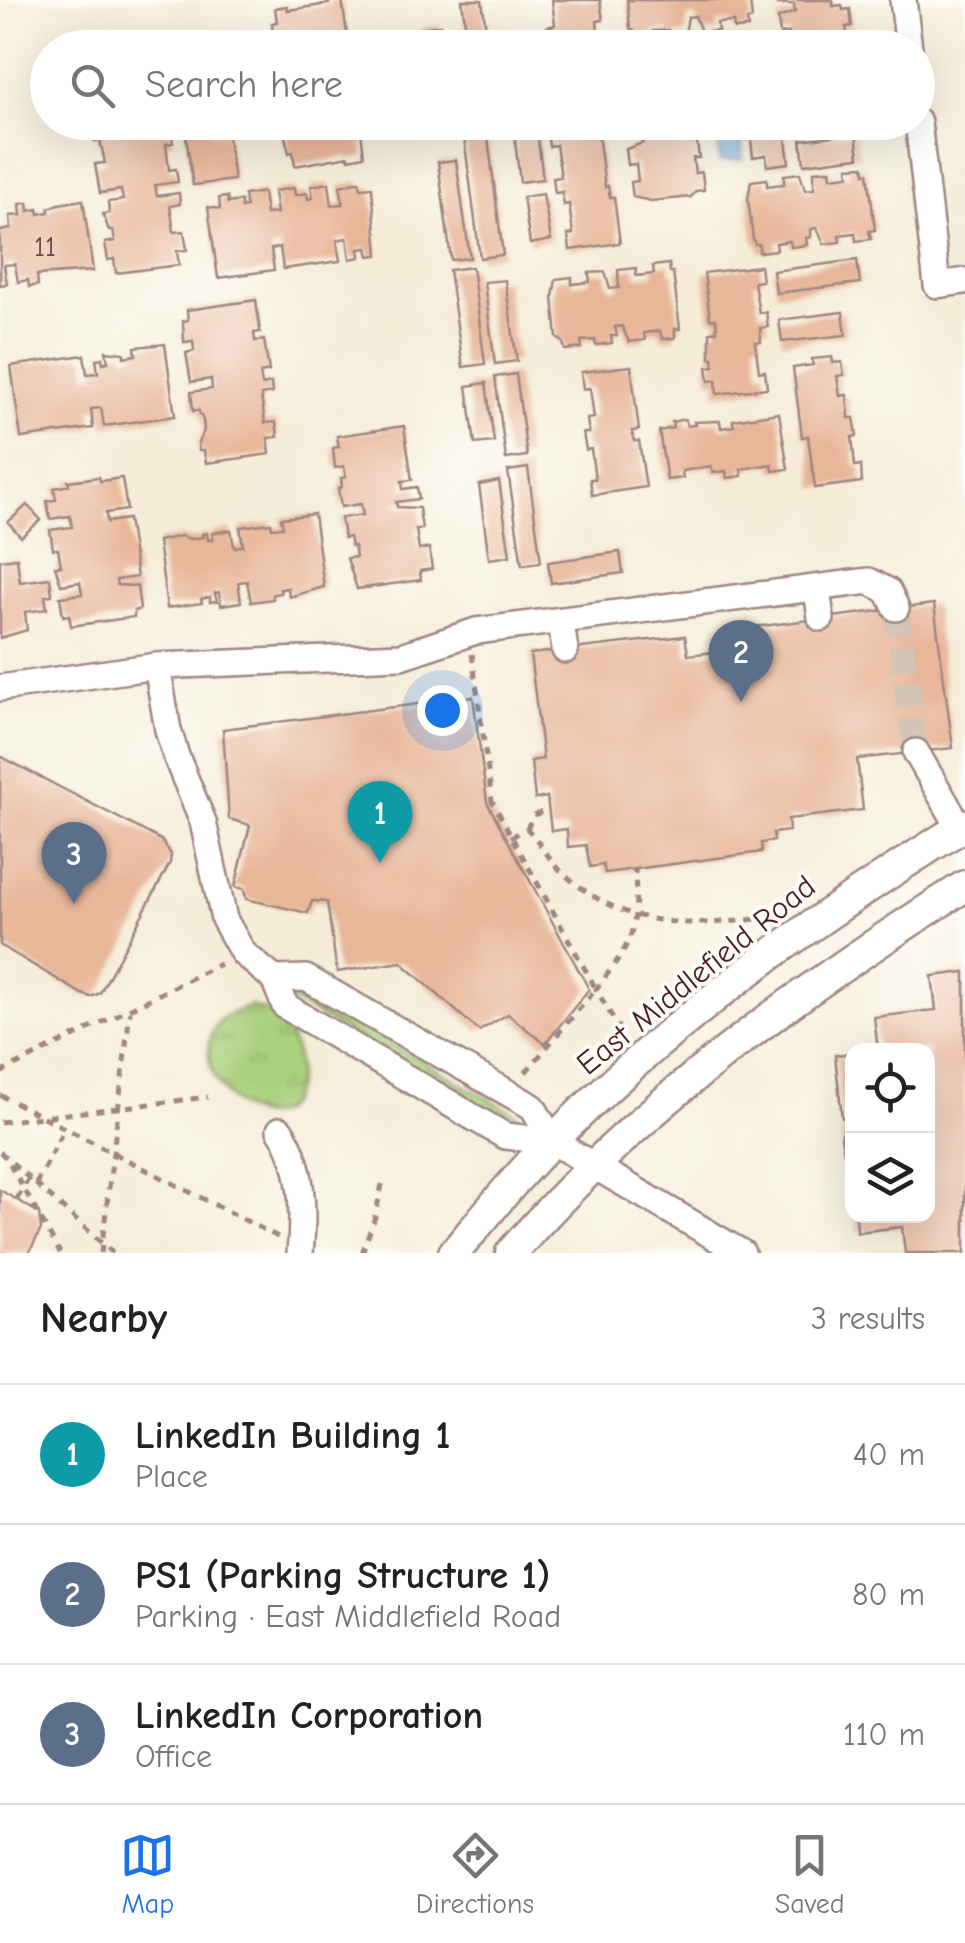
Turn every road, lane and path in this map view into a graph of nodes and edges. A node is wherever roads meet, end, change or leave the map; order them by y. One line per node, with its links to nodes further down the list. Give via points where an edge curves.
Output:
1 (903, 0): 2 (street)
2 (907, 30)
3 (920, 140): 4 (street, via 937,284)
4 (965, 282)
5 (817, 590): 6 (street, via 868,581 888,591); 7 (street); 8 (street)
6 (896, 608)
7 (821, 618)
8 (561, 622): 9 (street); 10 (street)
9 (468, 634): 11 (street, via 401,656); 17 (path, via 492,801)
10 (566, 650)
11 (158, 666): 12 (street); 23 (street, via 168,730 203,822 224,918 243,952)
12 (0, 688)
13 (916, 752): 15 (street)
14 (549, 810): 16 (path, via 533,815)
15 (963, 827): 36 (main road, East Middlefield Road, via 752,966)
16 (527, 829): 17 (path); 20 (path, via 559,869 597,900)
17 (511, 837): 24 (path)
18 (636, 869): 20 (path)
19 (965, 886): 39 (main road, via 778,1010)
20 (636, 916): 21 (path, via 682,926); 24 (path, via 628,946)
21 (762, 918)
22 (212, 948): 25 (path, via 220,965)
23 (274, 979): 36 (street, via 285,1006 494,1130); 36 (street, via 306,978 533,1106)
24 (596, 989): 26 (path); 28 (path)
25 (130, 1010): 27 (path); 31 (path)
26 (621, 1032)
27 (0, 1073)
28 (526, 1073)
29 (0, 1095): 32 (path)
30 (208, 1098): 31 (path)
31 (121, 1107): 32 (path); 38 (path)
32 (41, 1117): 33 (path); 34 (path)
33 (0, 1122)
34 (64, 1129): 38 (path); 42 (path)
35 (280, 1130): 46 (street, via 298,1171)
36 (552, 1141): 39 (street); 51 (main road, East Middlefield Road)
37 (2, 1152): 40 (path); 43 (path)
38 (114, 1154): 45 (path); 46 (path)
39 (592, 1166): 52 (main road); 53 (street)
40 (30, 1178): 42 (path); 43 (path)
41 (383, 1180): 50 (path)
42 (36, 1184): 45 (path)
43 (23, 1188): 44 (path); 47 (path)
44 (17, 1199)
45 (102, 1244): 48 (path); 49 (path)
46 (300, 1251)
47 (60, 1253)
48 (101, 1253)
49 (113, 1253)
50 (362, 1253)
51 (454, 1253)
52 (511, 1253)
53 (742, 1253)

